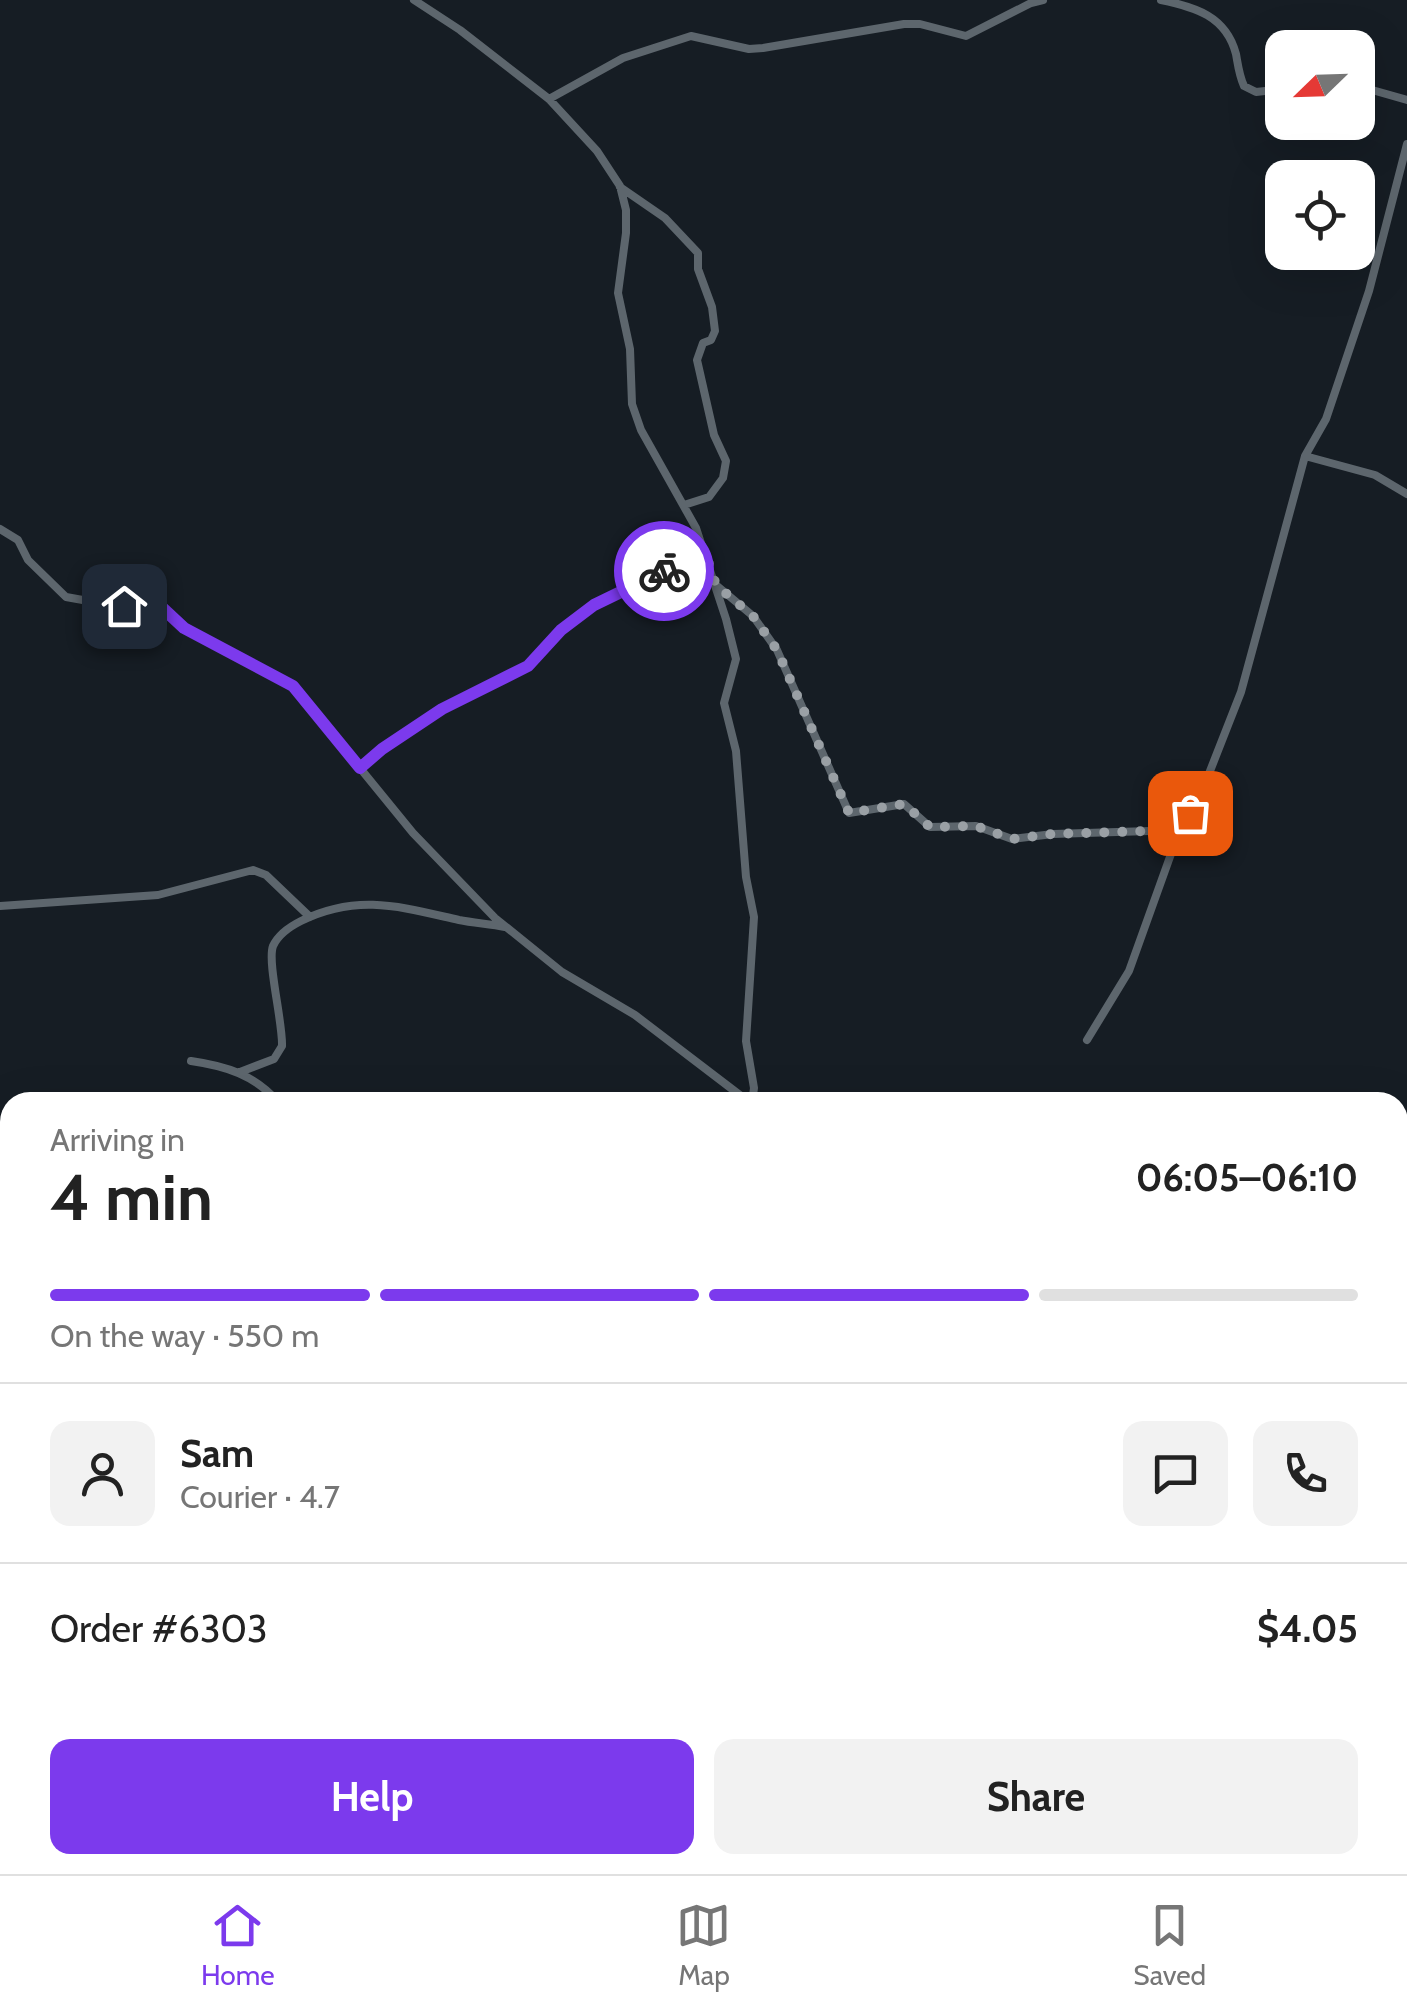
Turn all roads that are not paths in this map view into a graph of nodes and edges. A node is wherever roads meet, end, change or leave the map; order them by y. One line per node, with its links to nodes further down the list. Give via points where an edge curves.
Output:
1 (414, 0): 6 (street)
2 (1043, 0): 6 (street, via 966,36 904,24 748,49 691,36 623,58)
3 (1160, 0): 4 (street, via 1220,23 1244,86)
4 (1265, 91)
5 (1375, 91): 7 (street)
6 (549, 99): 9 (street)
7 (1407, 100)
8 (1407, 144): 10 (street, via 1369,292 1326,419)
9 (620, 186): 12 (street, via 626,233 618,293 632,404); 12 (street, via 665,218 698,253 712,307 715,331 696,357 725,470 709,497)
10 (1305, 456): 11 (street, via 1375,474); 17 (street, via 1241,692)
11 (1407, 494)
12 (684, 505): 14 (street)
13 (0, 529): 16 (street, via 18,540 28,560 66,596 122,607 154,600 184,628 293,686)
14 (706, 555): 15 (street); 16 (street, via 594,605 528,666 442,709)
15 (716, 585): 17 (street, via 753,616 777,650 849,813 904,804 930,827 976,826 1012,839); 26 (street, via 736,660 724,704 736,750 754,917 746,1041)
16 (360, 768): 20 (street)
17 (1182, 830): 21 (street, via 1129,971)
18 (0, 906): 19 (street, via 158,895 253,870)
19 (310, 917): 20 (street, via 359,903); 23 (street, via 273,946 279,1052)
20 (506, 927): 25 (street)
21 (1087, 1040)
22 (192, 1061): 23 (street)
23 (240, 1072): 24 (street)
24 (268, 1092)
25 (738, 1092)
26 (753, 1092)

